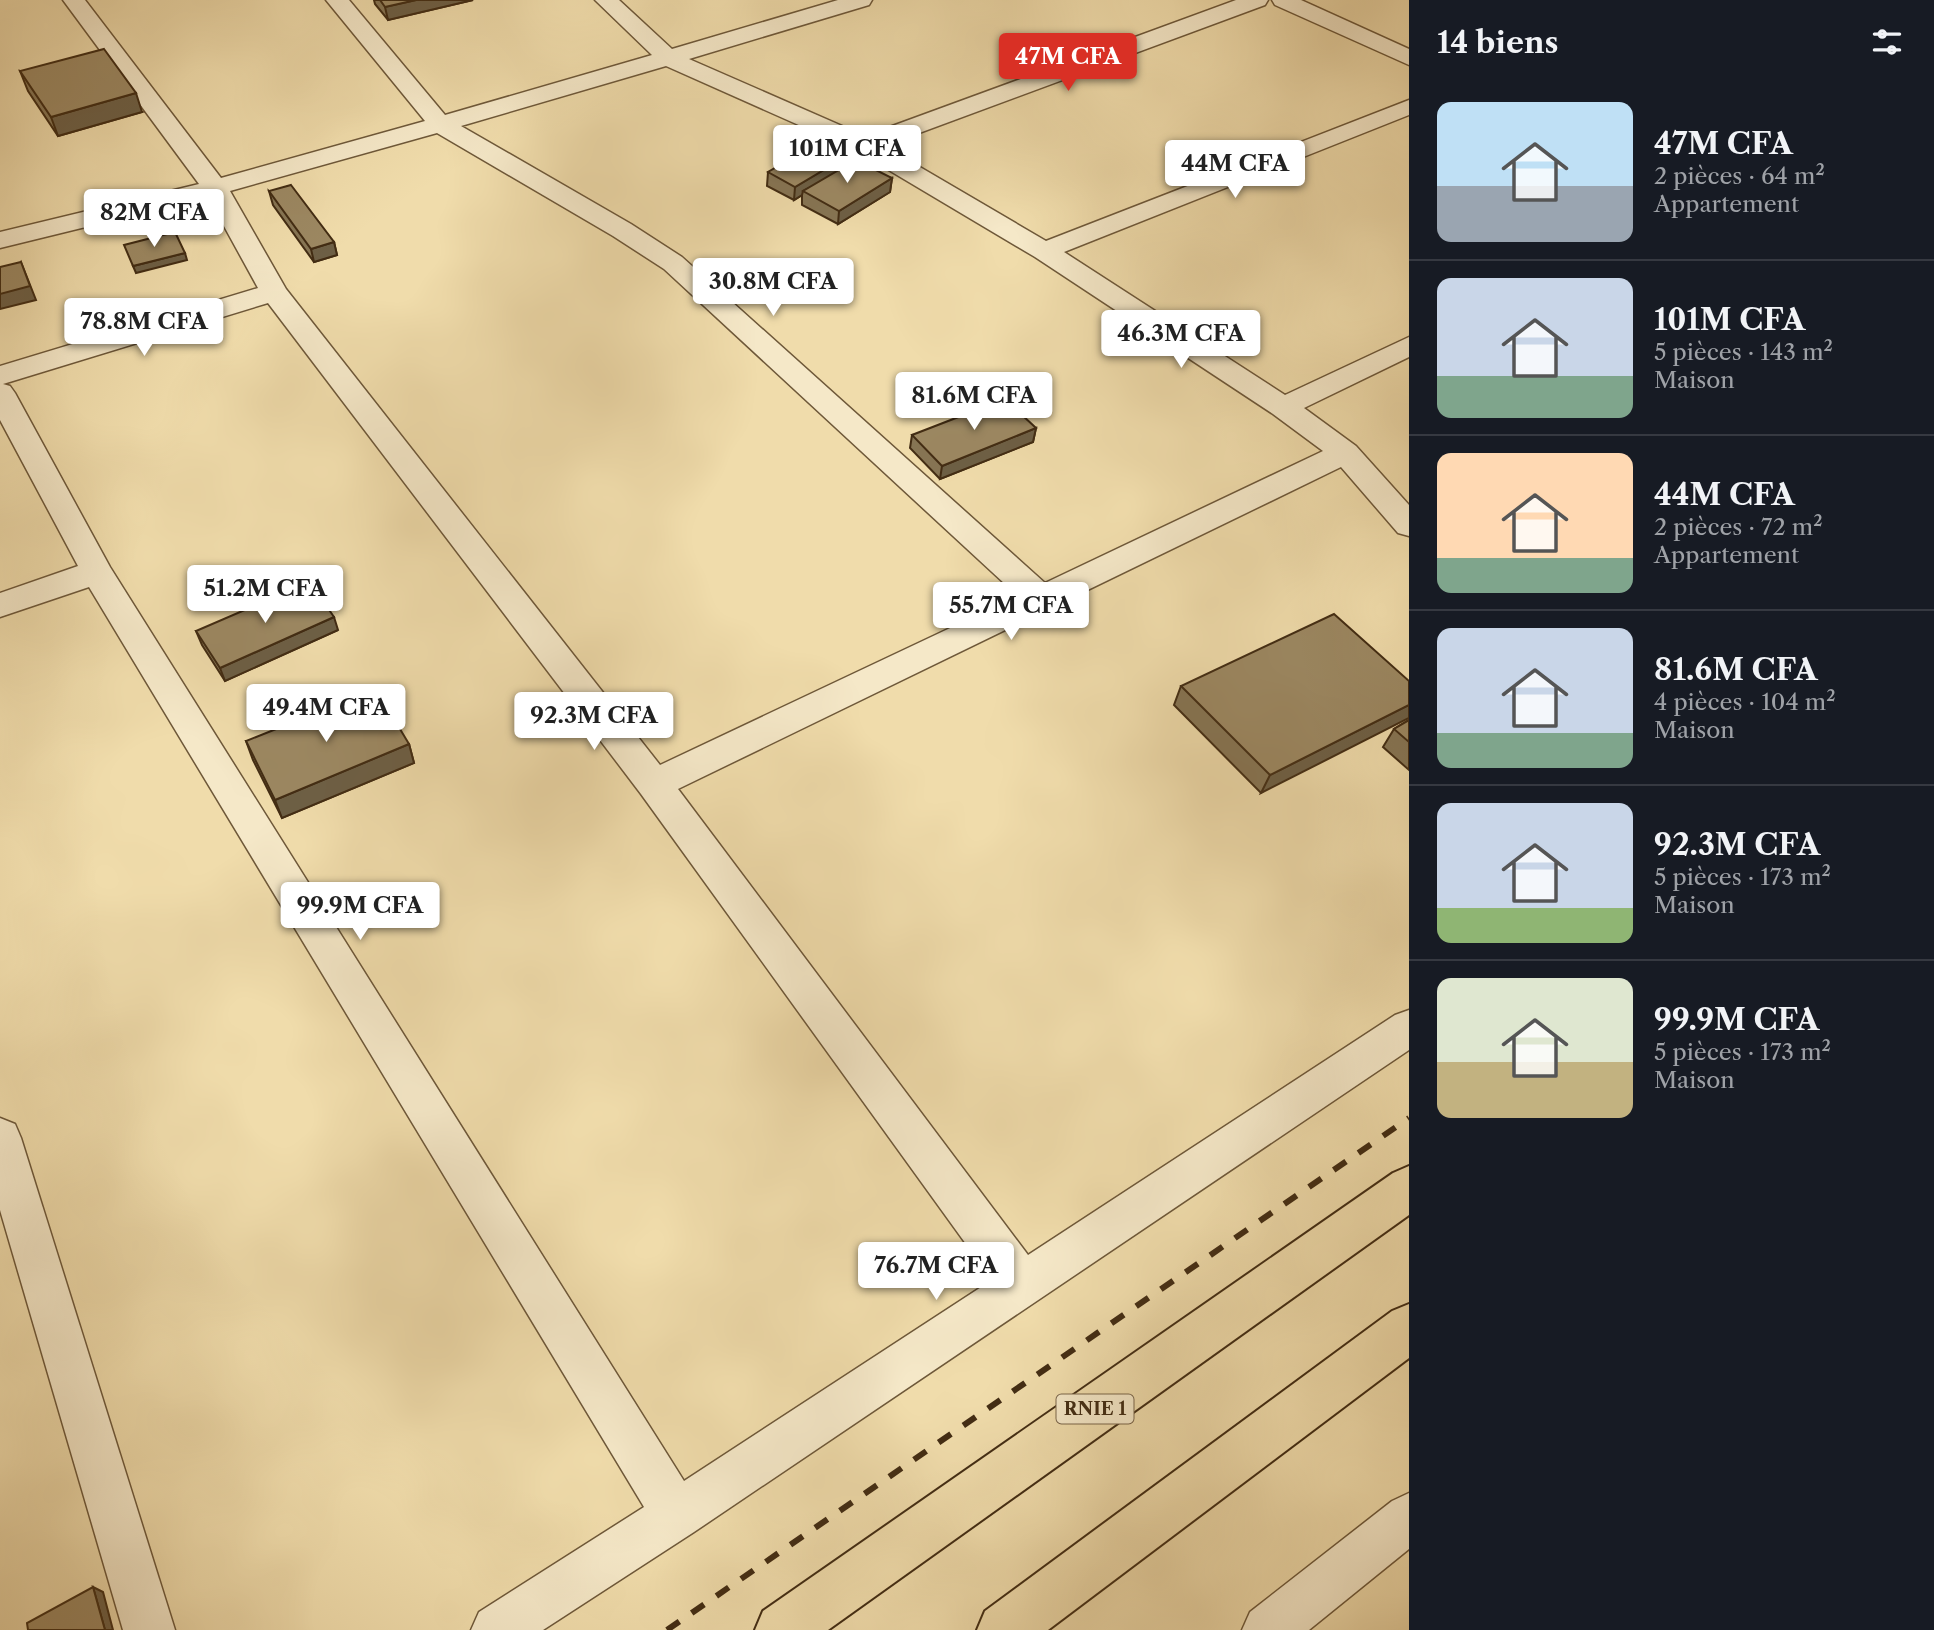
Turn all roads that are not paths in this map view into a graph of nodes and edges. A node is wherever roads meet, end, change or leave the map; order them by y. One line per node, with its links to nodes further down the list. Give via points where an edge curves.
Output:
1 (74, 0): 12 (street)
2 (337, 0): 10 (street)
3 (606, 0): 8 (street)
4 (861, 0): 8 (street)
5 (1257, 0): 11 (street)
6 (1283, 0): 7 (street)
7 (1409, 58)
8 (669, 59): 10 (street); 11 (street)
9 (1409, 107): 14 (street)
10 (440, 124): 12 (street); 23 (street, via 673,263)
11 (864, 145): 14 (street)
12 (216, 189): 13 (street); 15 (street)
13 (0, 240)
14 (1044, 251): 19 (street)
15 (274, 292): 17 (street); 25 (street)
16 (1409, 346): 19 (street)
17 (0, 376)
18 (0, 393): 22 (street)
19 (1283, 407): 20 (street)
20 (1345, 453): 21 (street); 23 (street)
21 (1409, 525)
22 (97, 572): 24 (street); 31 (street)
23 (1041, 597): 25 (street)
24 (0, 605)
25 (654, 784): 29 (street)
26 (1409, 1028): 29 (street)
27 (0, 1138): 33 (street)
28 (1409, 1188): 35 (highway, RNIE 1)
29 (1022, 1284): 31 (street)
30 (1409, 1328): 36 (highway)
31 (677, 1515): 34 (street)
32 (1407, 1524): 37 (street)
33 (149, 1630)
34 (497, 1630)
35 (782, 1630)
36 (1004, 1630)
37 (1268, 1630)

